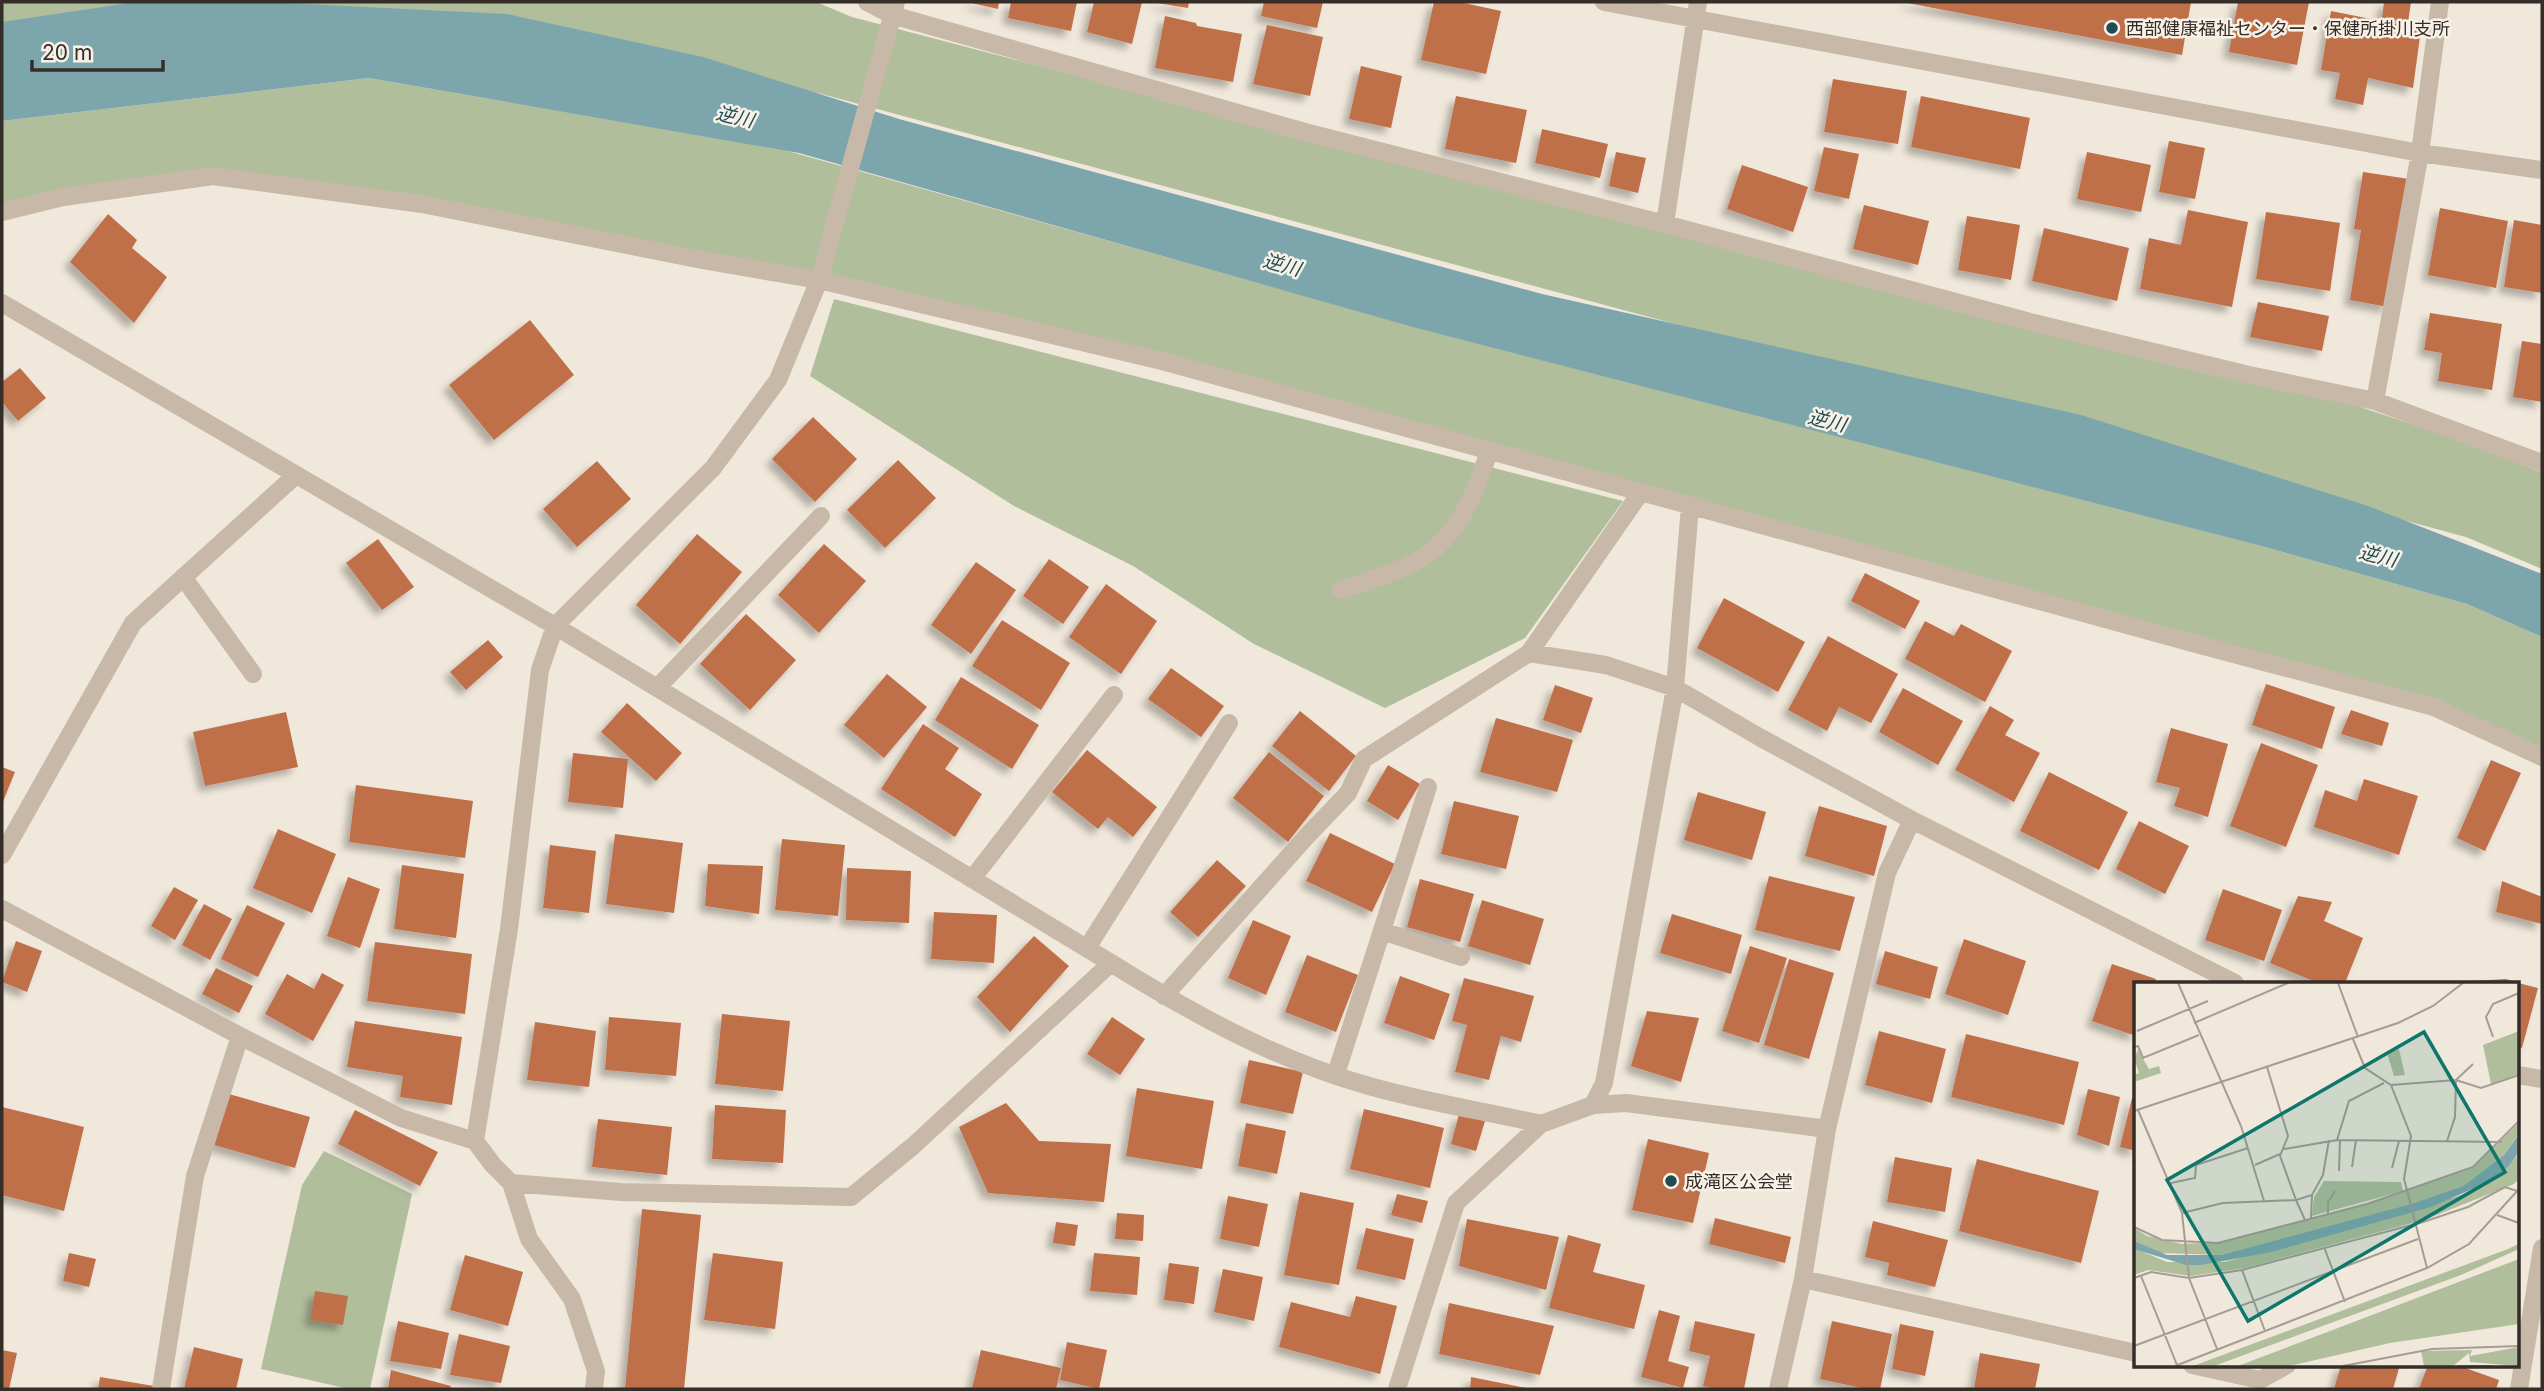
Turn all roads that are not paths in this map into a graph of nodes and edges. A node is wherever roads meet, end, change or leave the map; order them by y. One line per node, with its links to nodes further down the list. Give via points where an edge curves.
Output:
1 (867, 2): 4 (street)
2 (1604, 2): 5 (street)
3 (2440, 2): 6 (street)
4 (894, 8): 9 (street, via 1305,132); 10 (street)
5 (1696, 10): 6 (street); 9 (street)
6 (2420, 153): 7 (street); 12 (street)
7 (2542, 170)
8 (2, 212): 10 (street, via 63,197 214,176 422,204)
9 (1665, 224): 12 (street, via 2069,331)
10 (819, 280): 13 (street, via 1163,361); 21 (street, via 778,380 713,468)
11 (2, 303): 15 (street)
12 (2375, 401): 14 (street)
13 (1490, 450): 16 (street); 20 (street, via 1471,499 1443,542 1406,567)
14 (2542, 463)
15 (296, 475): 19 (street); 21 (street)
16 (1641, 492): 17 (street); 22 (street)
17 (1690, 506): 25 (street); 28 (street, via 2434,707)
18 (821, 516): 24 (street)
19 (183, 577): 23 (street); 31 (street, via 132,623)
20 (1341, 590)
21 (555, 626): 24 (street); 47 (street, via 540,670 509,929)
22 (1530, 653): 25 (street, via 1606,665); 39 (street, via 1364,759 1348,793)
23 (253, 674)
24 (657, 688): 32 (street)
25 (1675, 688): 30 (street); 44 (street, via 1604,1083)
26 (1114, 695): 32 (street)
27 (1230, 723): 35 (street)
28 (2542, 757)
29 (1428, 787): 34 (street)
30 (1912, 820): 38 (street); 46 (street, via 1887,873)
31 (2, 855)
32 (972, 879): 35 (street)
33 (2, 909): 40 (street)
34 (1382, 930): 36 (street); 41 (street)
35 (1087, 948): 37 (street)
36 (1461, 957)
37 (1111, 962): 39 (street); 48 (street, via 914,1146 851,1197 621,1192)
38 (2233, 982)
39 (1164, 996): 41 (street, via 1276,1053)
40 (240, 1036): 47 (street, via 401,1118); 55 (street, via 195,1176)
41 (1336, 1074): 45 (street, via 1368,1086)
42 (2520, 1075): 43 (street)
43 (2542, 1079)
44 (1593, 1105): 45 (street); 46 (street, via 1626,1103)
45 (1541, 1124): 57 (street, via 1456,1203)
46 (1827, 1129): 50 (street)
47 (475, 1141): 48 (street)
48 (512, 1183): 56 (street, via 529,1238 572,1299 596,1371)
49 (2542, 1248): 52 (street)
50 (1803, 1279): 51 (street); 58 (street)
51 (2134, 1353)
52 (2521, 1353): 59 (street)
53 (2196, 1366): 54 (street, via 2259,1380)
54 (2285, 1366)
55 (161, 1389)
56 (594, 1389)
57 (1398, 1389)
58 (1778, 1389)
59 (2519, 1389)

